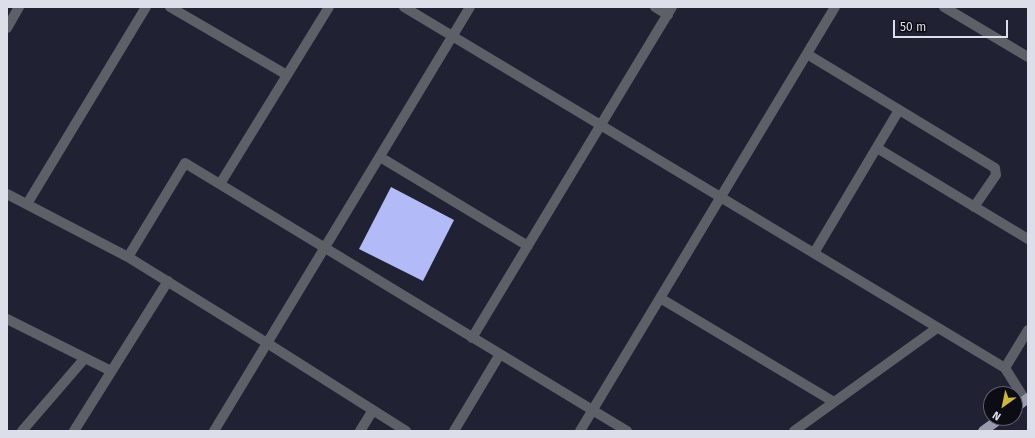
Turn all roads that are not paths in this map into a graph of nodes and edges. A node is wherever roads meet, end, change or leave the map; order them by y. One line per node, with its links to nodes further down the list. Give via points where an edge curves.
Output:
1 (19, 7): 12 (street)
2 (146, 7): 24 (street)
3 (170, 7): 16 (street)
4 (329, 7): 16 (street)
5 (404, 7): 13 (street)
6 (470, 7): 13 (street)
7 (655, 7): 10 (street)
8 (835, 7): 14 (street)
9 (944, 7): 11 (street)
10 (670, 11): 18 (street)
11 (961, 11): 15 (street)
12 (7, 28)
13 (453, 36): 18 (street); 20 (street)
14 (807, 54): 17 (street); 23 (street)
15 (1028, 57)
16 (287, 75): 21 (street)
17 (899, 110): 19 (street); 25 (street, via 995,168 996,175)
18 (601, 126): 23 (street); 27 (street)
19 (877, 148): 25 (street); 29 (street)
20 (380, 157): 27 (street); 28 (street)
21 (220, 184): 28 (street); 30 (street, via 185,163)
22 (7, 194): 24 (street)
23 (720, 197): 29 (street); 32 (street)
24 (27, 204): 30 (street)
25 (974, 207): 26 (street)
26 (1028, 240)
27 (528, 246): 36 (street)
28 (325, 248): 36 (street); 37 (street)
29 (814, 253): 34 (street)
30 (128, 257): 31 (street)
31 (168, 281): 37 (street); 41 (street)
32 (660, 298): 43 (street); 45 (street)
33 (7, 319): 39 (street)
34 (937, 328): 40 (street); 43 (street)
35 (1028, 330): 40 (street)
36 (472, 338): 38 (street)
37 (267, 343): 44 (street); 48 (street)
38 (500, 354): 45 (street); 51 (street)
39 (85, 358): 41 (street); 46 (street)
40 (1005, 368): 42 (street)
41 (111, 371): 47 (street)
42 (1026, 399)
43 (834, 402): 54 (street)
44 (373, 410): 49 (street); 50 (street)
45 (592, 410): 52 (street); 53 (street)
46 (22, 431)
47 (74, 431)
48 (214, 431)
49 (360, 431)
50 (406, 431)
51 (454, 431)
52 (580, 431)
53 (627, 431)
54 (794, 431)

